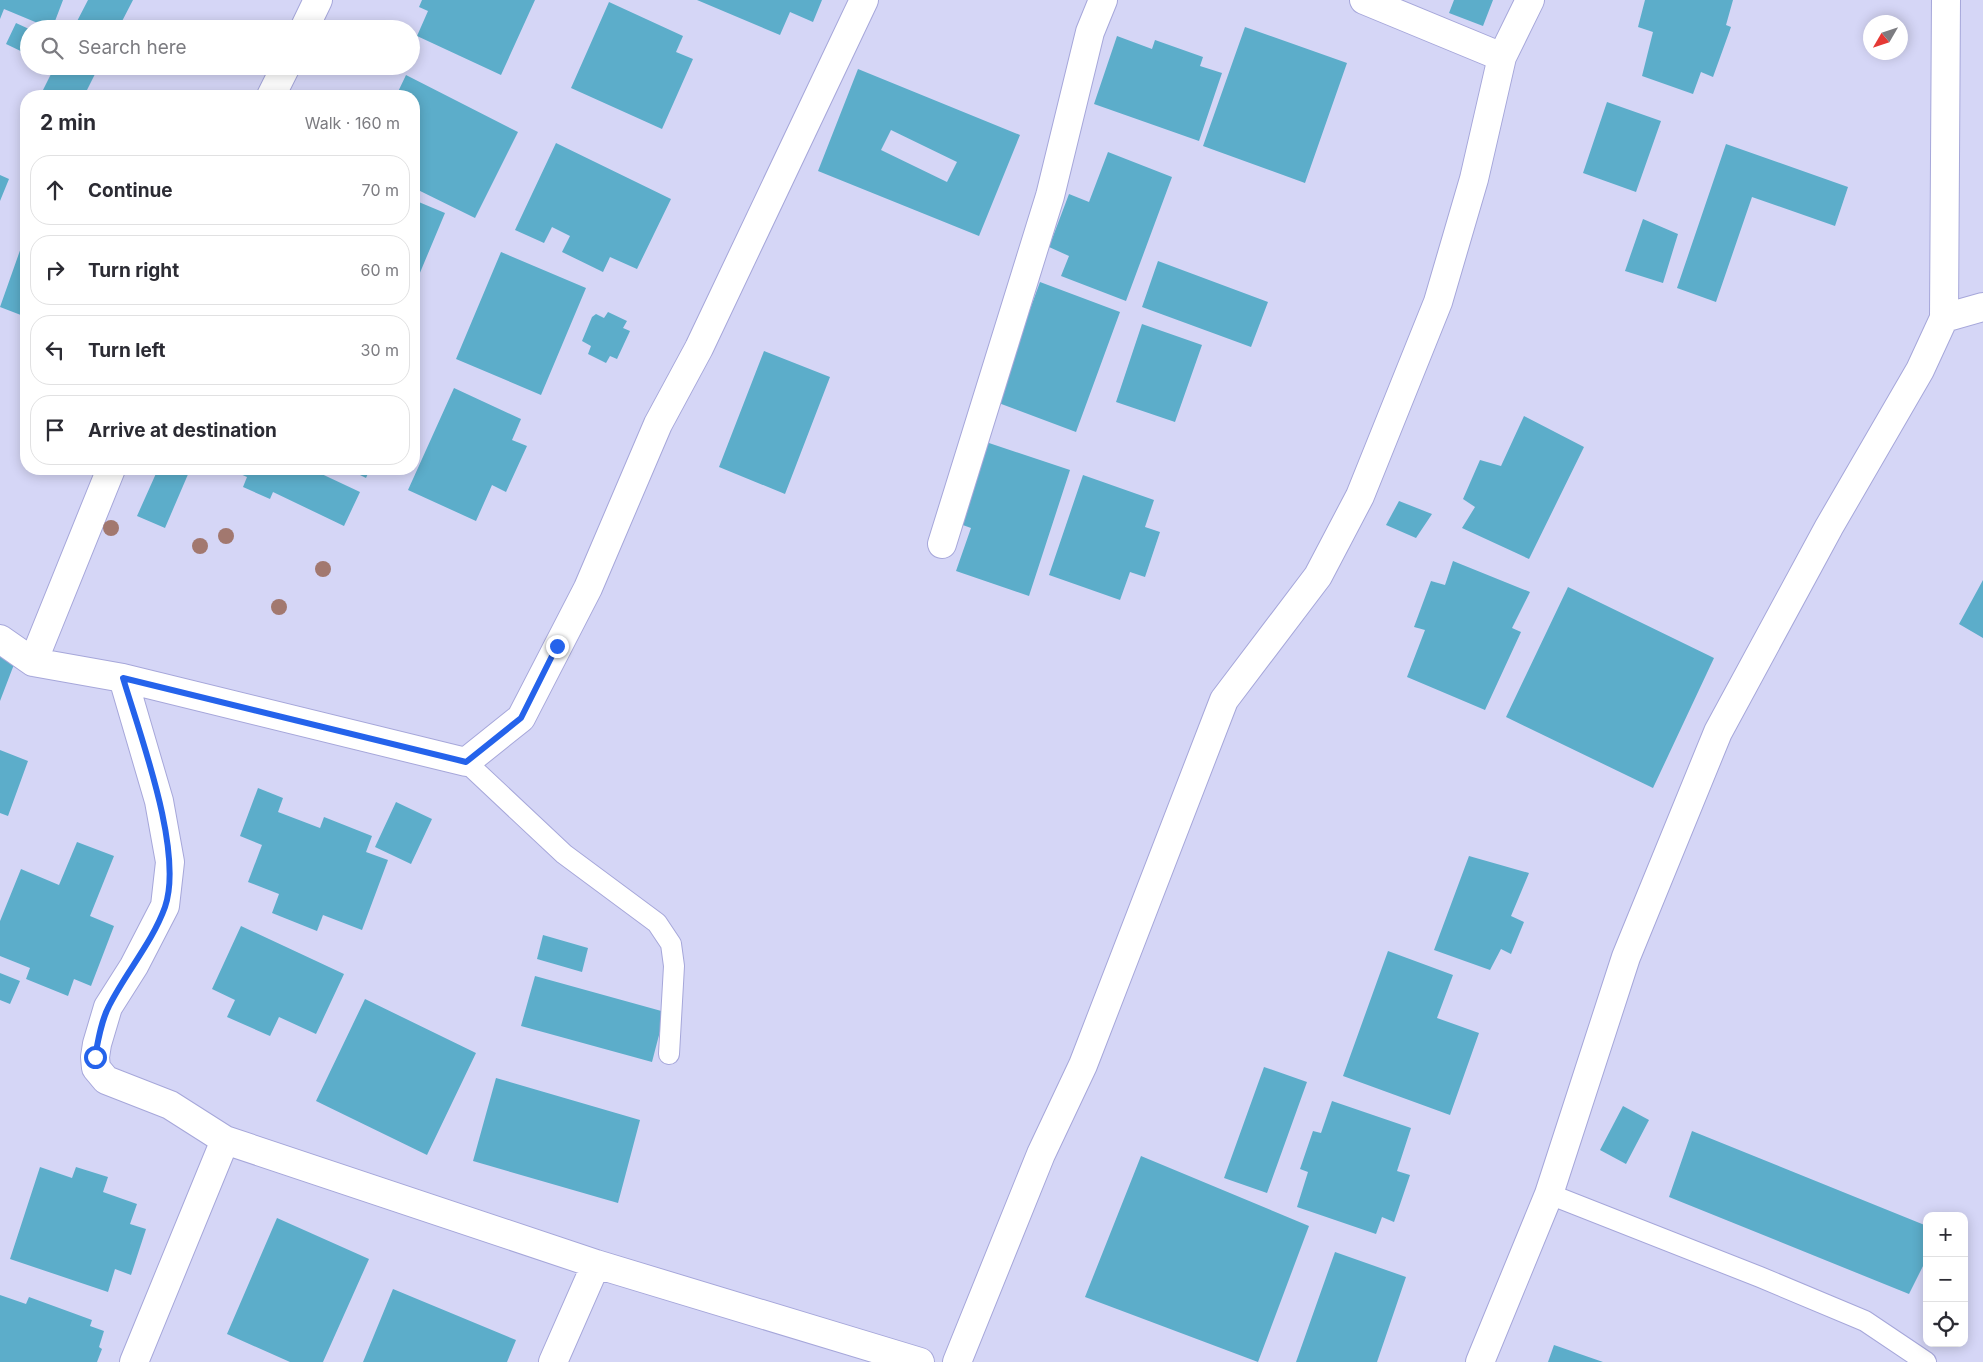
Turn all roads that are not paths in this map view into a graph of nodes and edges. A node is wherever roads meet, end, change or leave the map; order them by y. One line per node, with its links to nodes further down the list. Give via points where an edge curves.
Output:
1 (318, 0): 7 (street)
2 (864, 0): 18 (street, via 699,348 658,424 588,588 521,718)
3 (1103, 0): 14 (street, via 1090,32 1050,196)
4 (1364, 0): 8 (street)
5 (1530, 0): 8 (street)
6 (1946, 0): 12 (street)
7 (308, 20)
8 (1502, 57): 26 (street, via 1474,179 1438,302 1360,496 1318,576 1224,700 1083,1065 1041,1154)
9 (282, 75): 10 (street)
10 (274, 90)
11 (1983, 307): 12 (street)
12 (1944, 318): 21 (street, via 1920,370 1718,732 1626,957)
13 (109, 475): 16 (street)
14 (942, 544)
15 (0, 639): 16 (street)
16 (33, 662): 17 (street)
17 (123, 678): 18 (street); 20 (street, via 159,801 170,862 165,906 134,966 108,1006 97,1044 96,1068 106,1080 170,1105)
18 (466, 762): 19 (lane, via 564,854 657,923 671,944 674,966)
19 (668, 1054)
20 (225, 1140): 22 (street); 23 (street)
21 (1549, 1194): 27 (street); 28 (lane, via 1865,1321)
22 (596, 1264): 24 (street); 25 (street)
23 (134, 1362)
24 (553, 1362)
25 (920, 1362)
26 (957, 1362)
27 (1480, 1362)
28 (1926, 1362)

